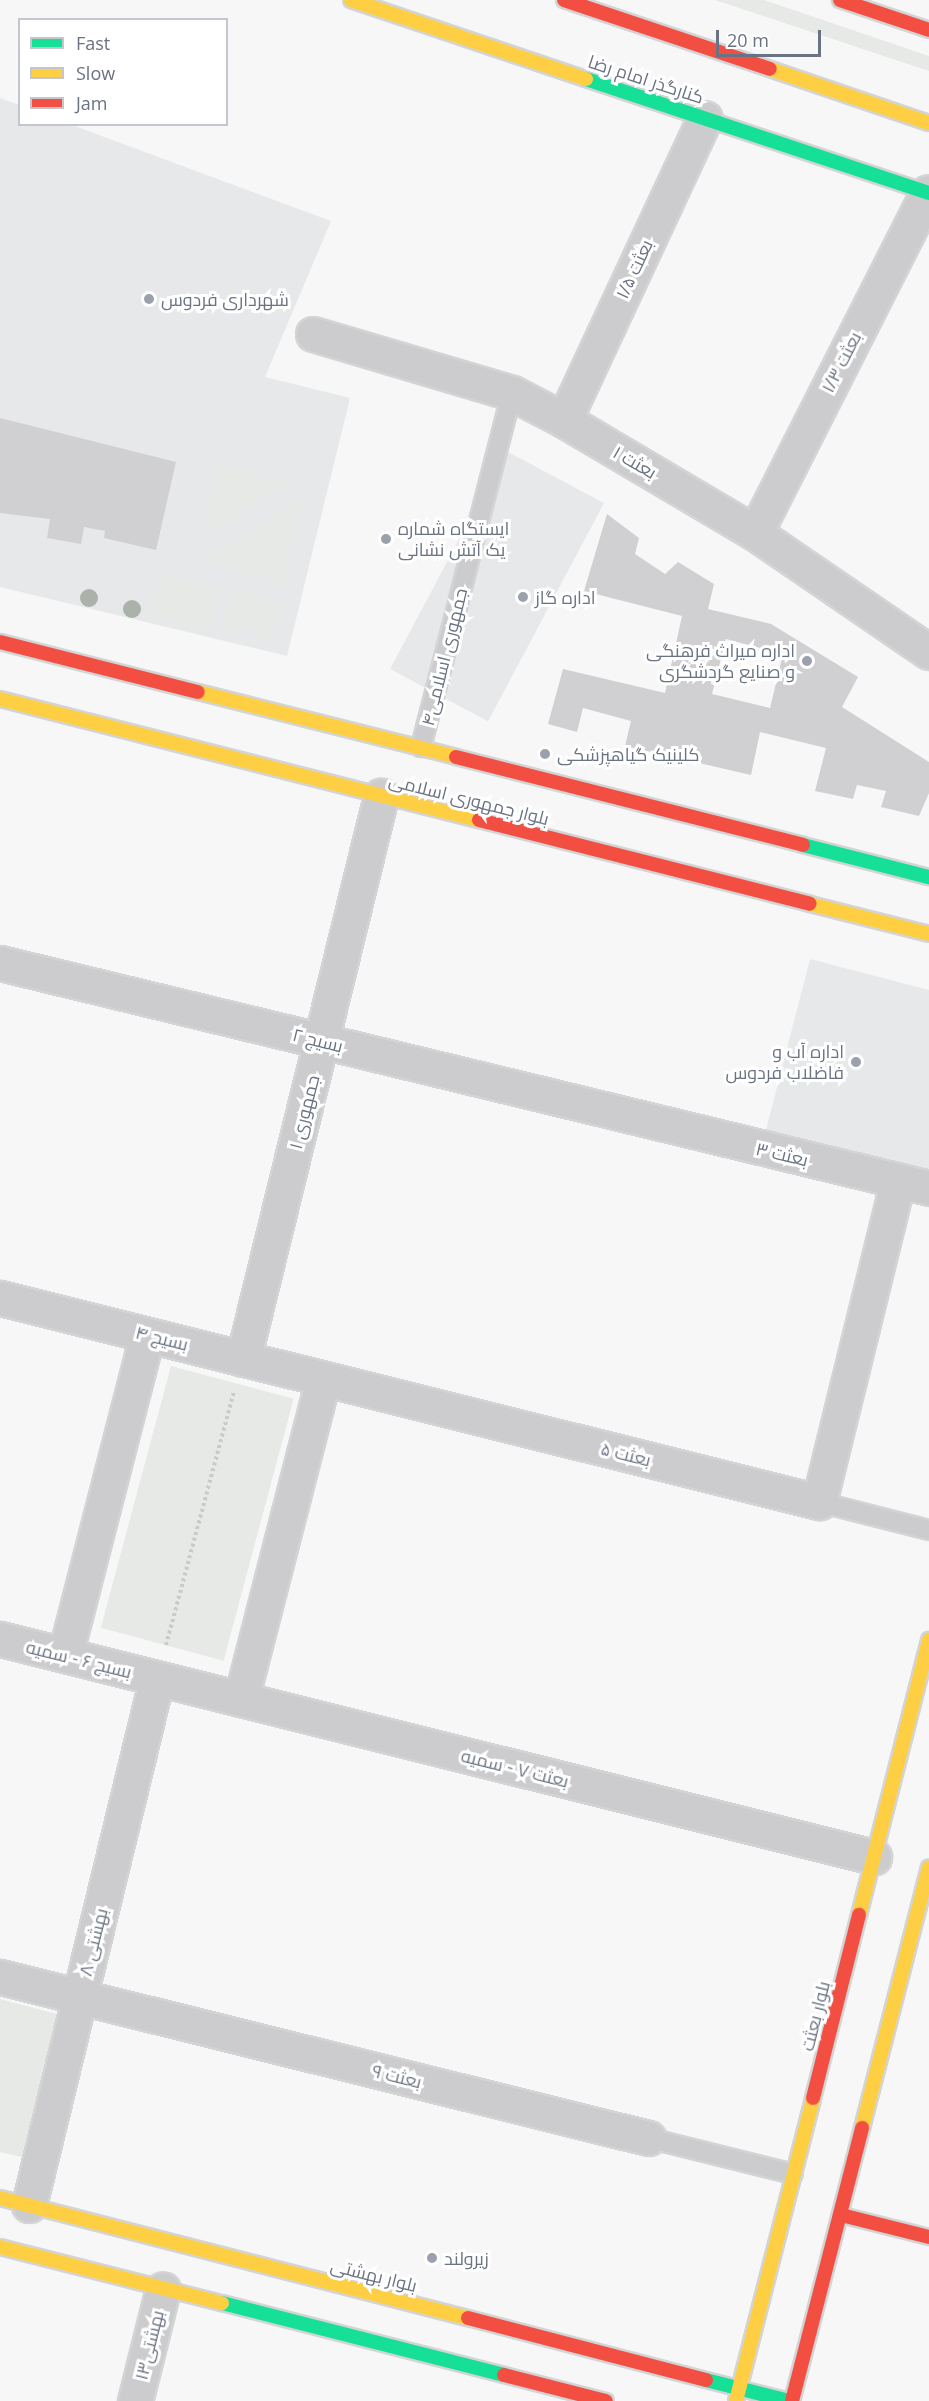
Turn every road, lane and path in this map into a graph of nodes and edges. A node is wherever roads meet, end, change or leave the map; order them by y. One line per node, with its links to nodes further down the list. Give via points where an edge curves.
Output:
1 (351, 0): 5 (main road, کنارگذر امام رضا)
2 (564, 0): 6 (main road)
3 (840, 0): 4 (main road)
4 (929, 30)
5 (705, 118): 7 (main road, کنارگذر امام رضا); 10 (street, بعثت ۱/۵)
6 (929, 123)
7 (928, 192): 11 (street, بعثت ۱/۳)
8 (313, 334): 9 (street, بعثت ۱)
9 (512, 393): 10 (street, بعثت ۱); 15 (lane, جمهوری اسلامی۴)
10 (564, 420): 11 (street, بعثت ۱)
11 (755, 532): 13 (street, بعثت ۱)
12 (0, 642): 15 (main road)
13 (929, 652)
14 (0, 699): 16 (main road, بلوار جمهوری اسلامی)
15 (421, 747): 17 (main road)
16 (381, 796): 18 (main road, بلوار جمهوری اسلامی); 20 (street, جمهوری ۱)
17 (929, 877)
18 (929, 934)
19 (0, 963): 20 (street, بسیج ۲)
20 (322, 1041): 21 (street, بسیج ۲); 25 (street, جمهوری ۱)
21 (636, 1120): 22 (street, بعثت ۳)
22 (914, 1184): 27 (street)
23 (0, 1298): 24 (street, بسیج ۴)
24 (147, 1335): 25 (street, بسیج ۴); 31 (street)
25 (243, 1359): 26 (street, بسیج ۴); 32 (path)
26 (323, 1378): 27 (street, بعثت ۵); 33 (street)
27 (819, 1502): 28 (lane, بعثت ۵)
28 (929, 1530)
29 (0, 1639): 31 (street, بسیج ۶ - سمیه)
30 (929, 1640): 34 (main road, بلوار بعثت)
31 (65, 1655): 32 (street, بسیج ۶ - سمیه)
32 (157, 1678): 33 (street, بعثت ۷ - سمیه); 38 (street, بهشتی ۸)
33 (241, 1699): 34 (street, بعثت ۷ - سمیه)
34 (874, 1857): 40 (main road, بلوار بعثت)
35 (929, 1867): 36 (main road)
36 (920, 1938): 42 (main road)
37 (0, 1977): 38 (street, بعثت ۹)
38 (80, 1997): 39 (street, بعثت ۹); 41 (street, بهشتی ۸)
39 (648, 2138): 40 (lane, بعثت ۹)
40 (794, 2174): 46 (main road, بلوار بعثت)
41 (14, 2202): 46 (main road, بلوار بهشتی)
42 (841, 2215): 43 (main road); 50 (main road)
43 (929, 2237)
44 (0, 2247): 45 (main road)
45 (163, 2289): 47 (street, بهشتی۱۳); 48 (main road)
46 (740, 2387): 49 (main road, بلوار بعثت); 50 (main road, بلوار بهشتی)
47 (135, 2401)
48 (606, 2401)
49 (736, 2401)
50 (791, 2401)

